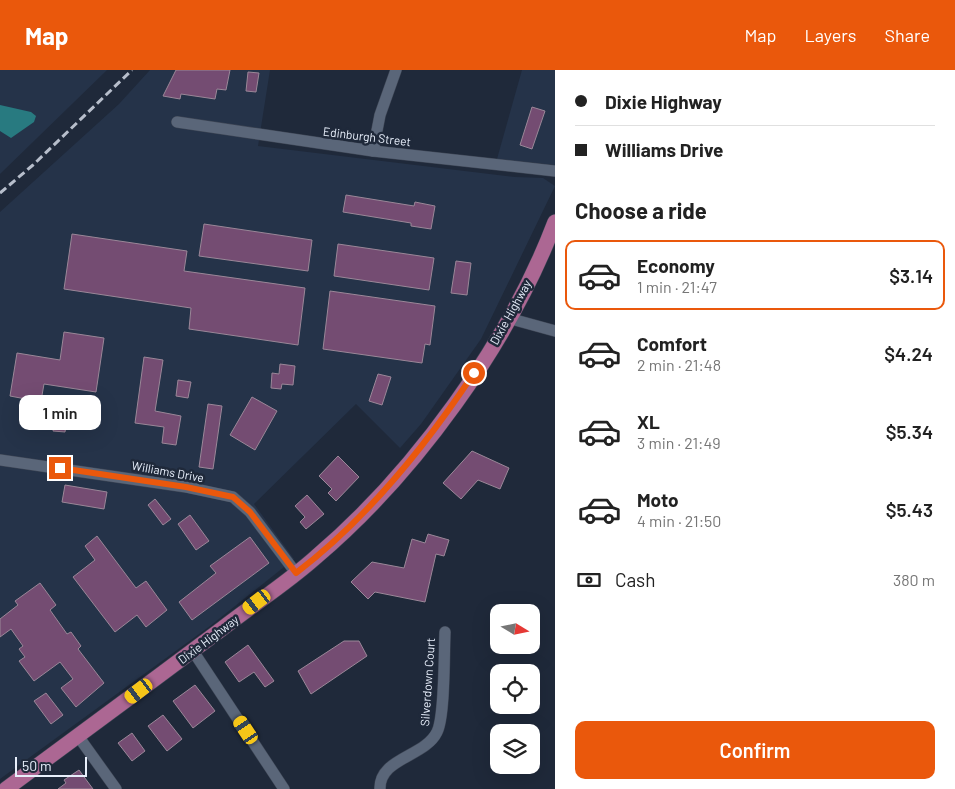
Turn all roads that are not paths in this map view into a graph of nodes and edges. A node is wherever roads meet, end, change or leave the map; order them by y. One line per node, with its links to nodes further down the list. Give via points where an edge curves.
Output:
1 (396, 70): 3 (street, via 380,115)
2 (177, 122): 3 (street, Edinburgh Street)
3 (373, 151): 4 (street, Edinburgh Street)
4 (555, 172)
5 (555, 222): 6 (main road, Dixie Highway)
6 (508, 318): 7 (street); 9 (main road, Dixie Highway, via 447,414 413,457 356,519)
7 (555, 331)
8 (0, 460): 9 (street, Williams Drive, via 186,487 233,497 250,512)
9 (296, 573): 11 (main road, Dixie Highway)
10 (445, 632): 16 (street, Silverdown Court, via 438,730 425,746 388,769 379,781)
11 (193, 651): 12 (main road, Dixie Highway); 15 (street)
12 (78, 736): 13 (main road, Dixie Highway); 14 (street)
13 (6, 789)
14 (116, 789)
15 (284, 789)
16 (380, 789)

